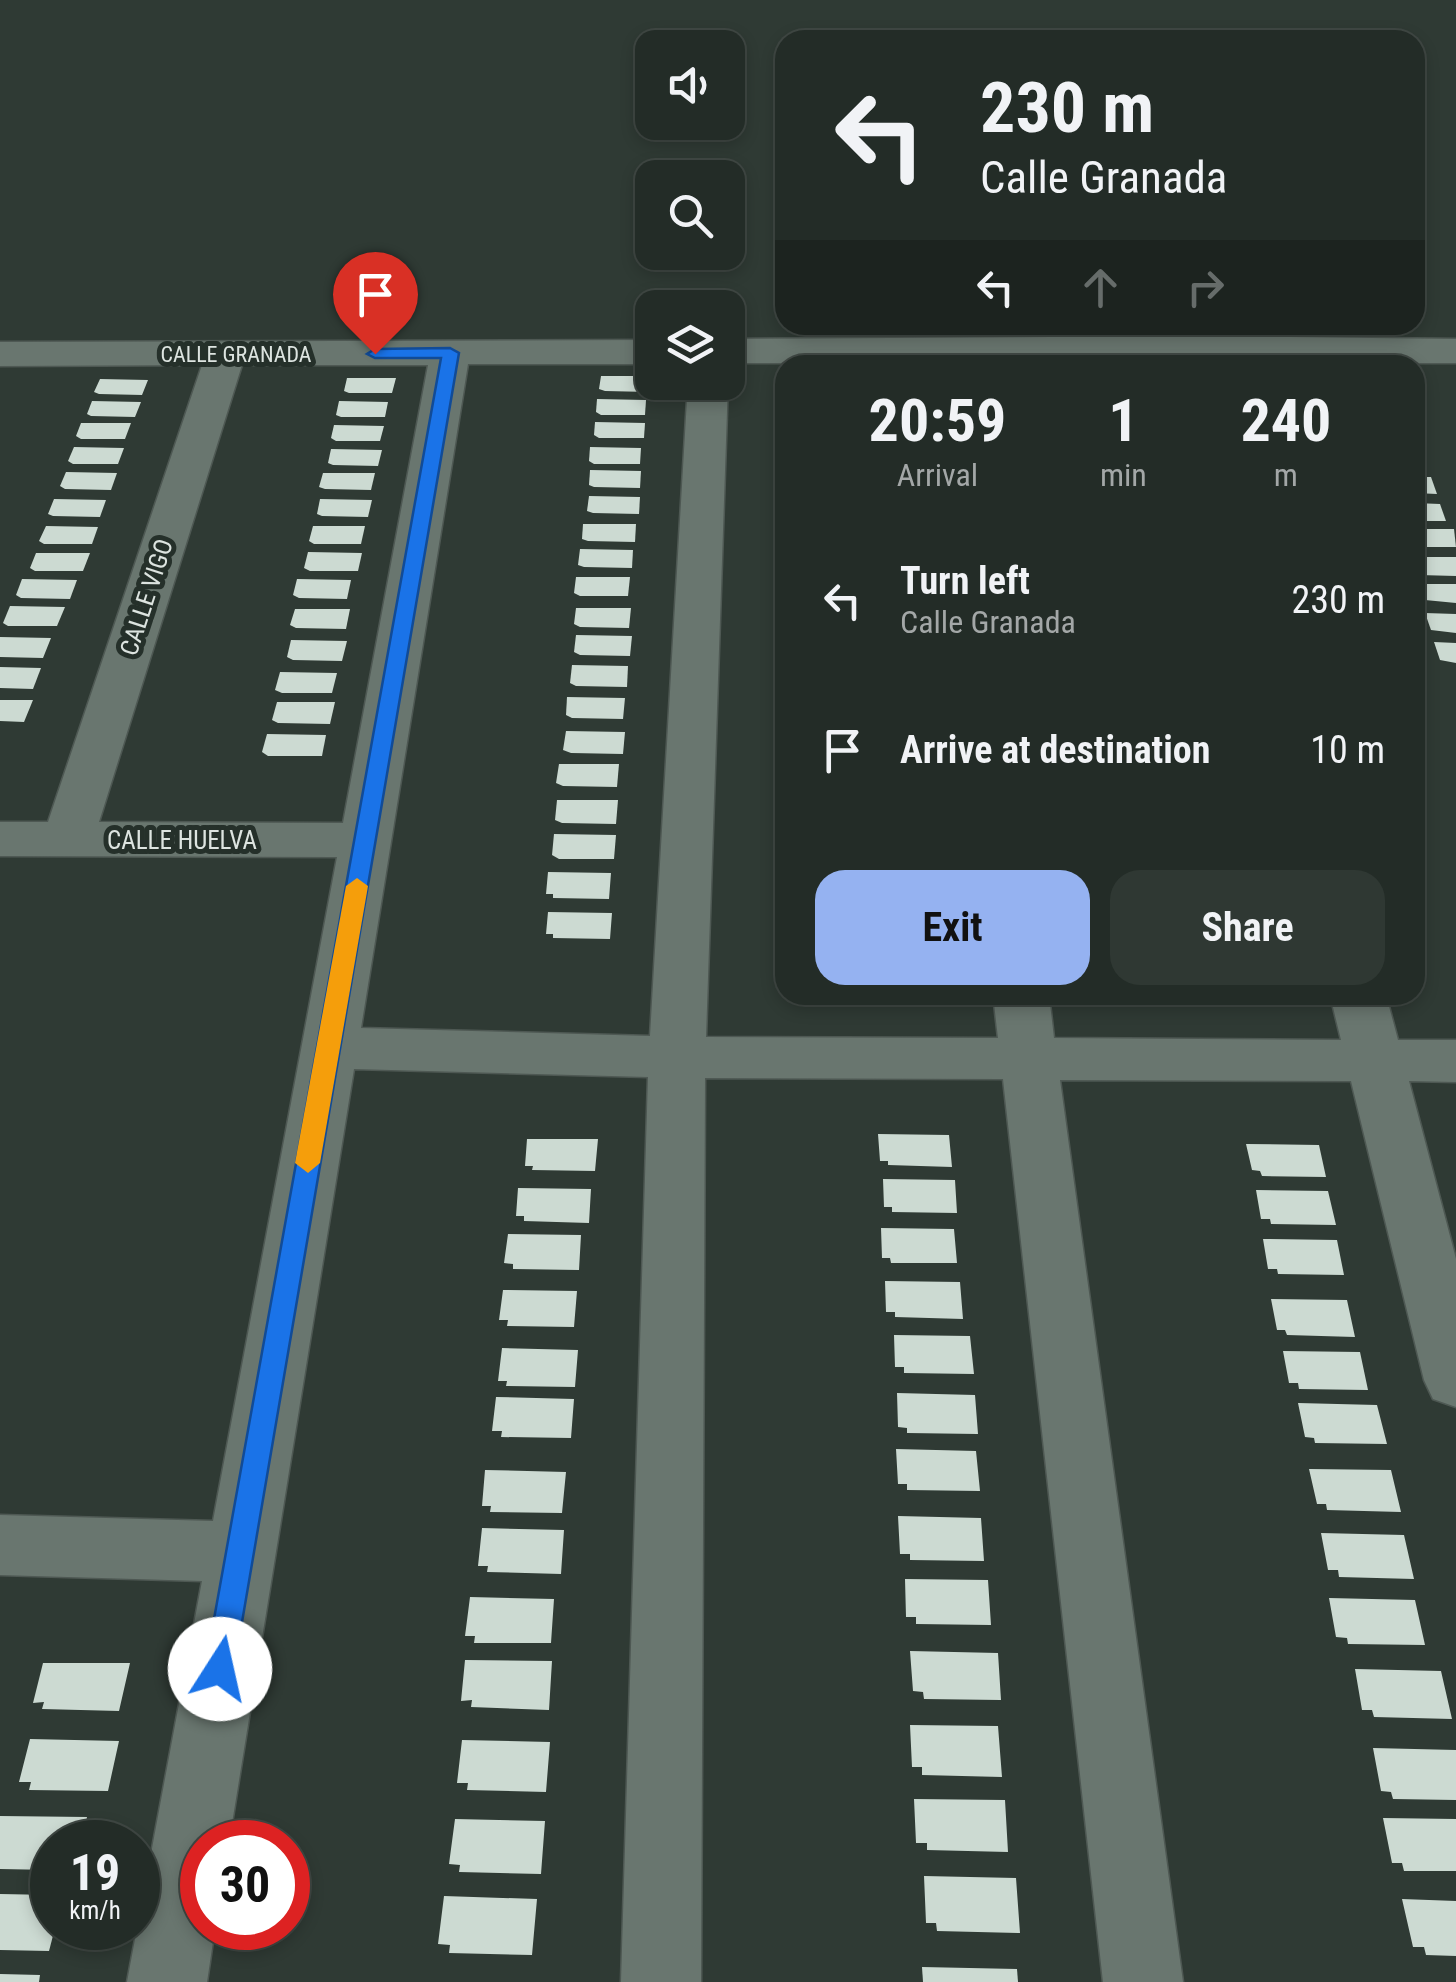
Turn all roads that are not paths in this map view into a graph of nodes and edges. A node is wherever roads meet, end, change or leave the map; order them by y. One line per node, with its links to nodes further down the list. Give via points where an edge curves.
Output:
1 (745, 351): 7 (street)
2 (635, 352): 3 (street, CALLE GRANADA)
3 (450, 353): 5 (street, CALLE GRANADA); 12 (street)
4 (0, 354): 5 (street, CALLE GRANADA)
5 (225, 354): 11 (street, CALLE VIGO)
6 (1455, 354): 8 (street)
7 (875, 355)
8 (1326, 355)
9 (707, 400): 16 (street)
10 (0, 839): 11 (street, CALLE HUELVA)
11 (68, 840): 12 (street, CALLE HUELVA)
12 (365, 840): 15 (street)
13 (1022, 1005): 17 (street)
14 (1361, 1005): 18 (street)
15 (328, 1048): 16 (street); 22 (street)
16 (677, 1058): 17 (street); 24 (street)
17 (1028, 1059): 18 (street); 25 (street)
18 (1375, 1061): 19 (street); 20 (street)
19 (1456, 1061)
20 (1456, 1380)
21 (0, 1545): 22 (street)
22 (239, 1552): 23 (street)
23 (167, 1982)
24 (661, 1982)
25 (1144, 1982)

